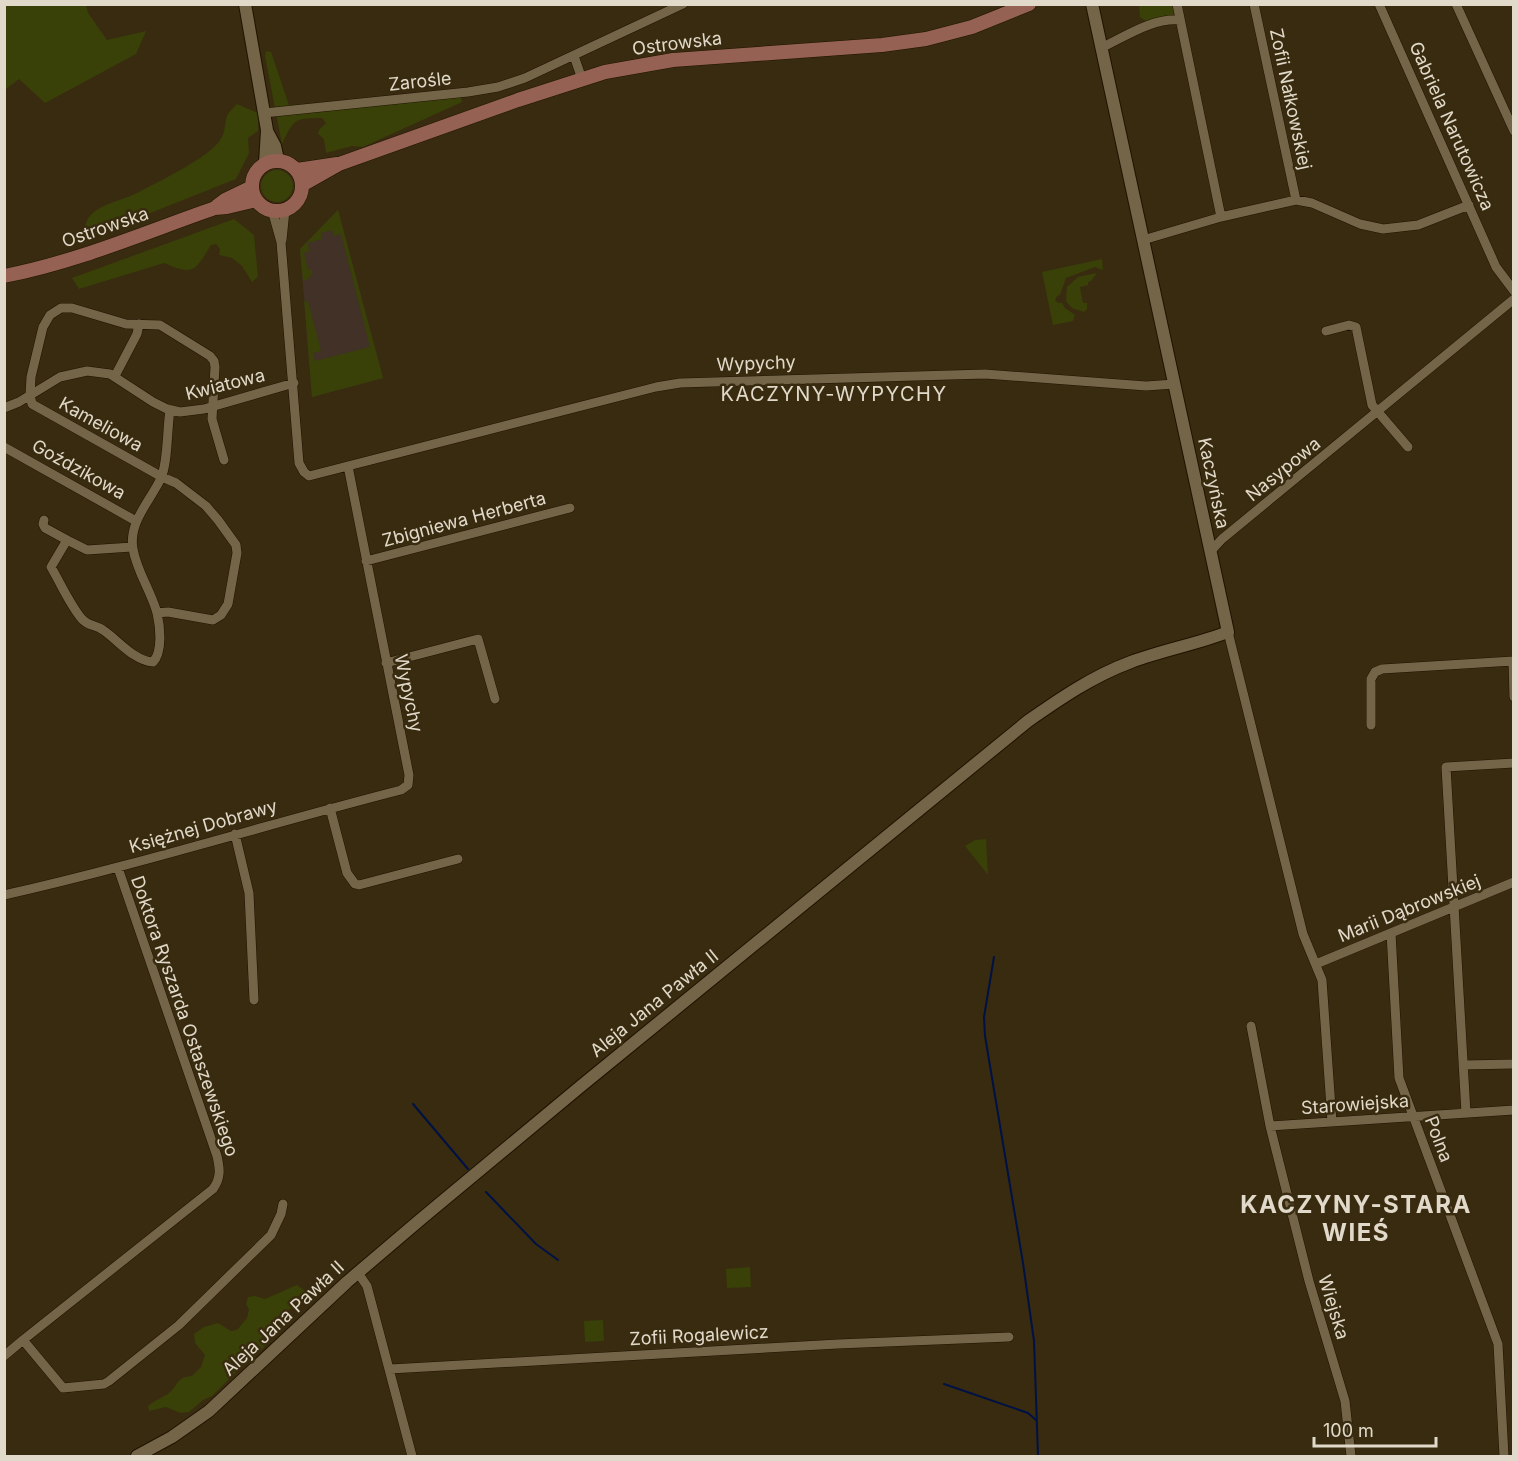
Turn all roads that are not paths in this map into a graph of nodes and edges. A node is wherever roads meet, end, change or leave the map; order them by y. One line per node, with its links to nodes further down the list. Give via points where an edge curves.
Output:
1 (245, 4): 13 (street)
2 (684, 4): 11 (street, Zarośle)
3 (1029, 4): 12 (main road, Ostrowska, via 972,27 926,39 673,60)
4 (1092, 4): 10 (street, Kaczyńska)
5 (1177, 4): 9 (street)
6 (1254, 4): 20 (street, Zofii Nałkowskiej)
7 (1379, 4): 21 (street, Gabriela Narutowicza)
8 (1456, 4): 14 (street)
9 (1180, 20): 10 (street, via 1156,22); 23 (street)
10 (1101, 48): 24 (street, Kaczyńska)
11 (574, 56): 12 (street); 13 (street, Zarośle, via 498,87)
12 (582, 79): 16 (main road, Ostrowska)
13 (264, 112): 15 (street, via 274,146)
14 (1514, 131)
15 (272, 162): 17 (main road, via 289,163); 19 (main road, via 258,169 253,177)
16 (339, 164): 17 (main road, Ostrowska); 18 (main road, Ostrowska)
17 (297, 170): 18 (main road)
18 (302, 185): 22 (main road, via 297,200)
19 (254, 194): 22 (main road, via 266,208); 25 (main road, Ostrowska, via 225,200 215,208 90,253)
20 (1296, 200): 21 (street, via 1383,229 1418,225); 23 (street)
21 (1469, 205): 26 (street, Gabriela Narutowicza, via 1496,267)
22 (278, 210): 31 (street)
23 (1221, 217): 24 (street)
24 (1143, 240): 32 (street, Kaczyńska)
25 (4, 276)
26 (1514, 291)
27 (1514, 299): 37 (street, Nasypowa)
28 (139, 324): 30 (street); 33 (street, via 126,324 72,308 55,311 43,327); 34 (street, via 160,325 212,358)
29 (1326, 331): 37 (street, via 1356,327)
30 (115, 376): 33 (street, Kwiatowa, via 92,371 71,373); 36 (street, Kwiatowa)
31 (294, 383): 34 (street, Kwiatowa); 41 (street, Wypychy, via 299,463 304,472 309,476)
32 (1174, 384): 41 (street, Wypychy, via 1146,386 985,375 680,383); 48 (street, Kaczyńska)
33 (30, 395): 35 (street, Kwiatowa); 42 (street, Kameliowa, via 36,407)
34 (212, 407): 36 (street, Kwiatowa); 40 (street)
35 (4, 408)
36 (171, 410): 42 (street)
37 (1377, 413): 39 (street); 48 (street, Nasypowa)
38 (4, 447): 45 (street, Goździkowa)
39 (1408, 447)
40 (224, 460)
41 (348, 466): 49 (street, Wypychy)
42 (162, 477): 45 (street); 50 (street, via 206,506 236,545 237,553 228,604 216,619)
43 (570, 508): 49 (street, Zbigniewa Herberta)
44 (44, 520): 46 (street, via 45,528)
45 (136, 521): 47 (street)
46 (67, 540): 47 (street, via 87,550); 50 (street, via 51,567 87,624 102,629 140,658 156,660 160,644)
47 (132, 547): 50 (street)
48 (1210, 552): 51 (street, Kaczyńska)
49 (366, 561): 53 (street, Wypychy)
50 (157, 614)
51 (1228, 632): 67 (street, Kaczyńska, via 1300,927); 78 (street, Aleja Jana Pawła II, via 1101,674 1028,721)
52 (1513, 661): 54 (street); 56 (street, via 1375,672 1371,679)
53 (386, 663): 55 (street, via 478,639); 58 (street, Wypychy)
54 (1514, 697)
55 (495, 699)
56 (1371, 725)
57 (1514, 763): 65 (street, via 1446,767)
58 (408, 785): 59 (street, Księżnej Dobrawy)
59 (330, 808): 60 (street, Księżnej Dobrawy); 61 (street, via 348,873 355,884)
60 (235, 834): 62 (street, Księżnej Dobrawy); 68 (street, via 249,892)
61 (458, 859)
62 (118, 868): 64 (street, Księżnej Dobrawy); 80 (street, Doktora Ryszarda Ostaszewskiego, via 220,1174 213,1189)
63 (1514, 882): 65 (street, Marii Dąbrowskiej)
64 (4, 895)
65 (1454, 907): 66 (street, Marii Dąbrowskiej); 71 (street)
66 (1391, 933): 67 (street, Marii Dąbrowskiej); 74 (street, Polna, via 1399,1078)
67 (1316, 964): 75 (street, Kaczyńska, via 1322,980)
68 (254, 1000)
69 (1251, 1026): 76 (street, Wiejska)
70 (1514, 1064): 71 (street)
71 (1463, 1065): 73 (street)
72 (1514, 1110): 73 (street, Starowiejska)
73 (1466, 1113): 74 (street, Starowiejska)
74 (1413, 1116): 75 (street, Starowiejska); 86 (street, Polna, via 1498,1344)
75 (1332, 1122): 76 (street, Starowiejska)
76 (1270, 1126): 85 (street, Wiejska, via 1309,1281 1345,1401)
77 (283, 1204): 80 (street, via 271,1234 179,1325 104,1384 63,1388)
78 (358, 1273): 82 (street, via 367,1286); 83 (street, Aleja Jana Pawła II, via 209,1411)
79 (1009, 1337): 82 (street, Zofii Rogalewicz)
80 (23, 1340): 81 (street)
81 (4, 1356)
82 (390, 1369): 84 (street)
83 (136, 1456)
84 (412, 1456)
85 (1351, 1456)
86 (1504, 1456)

